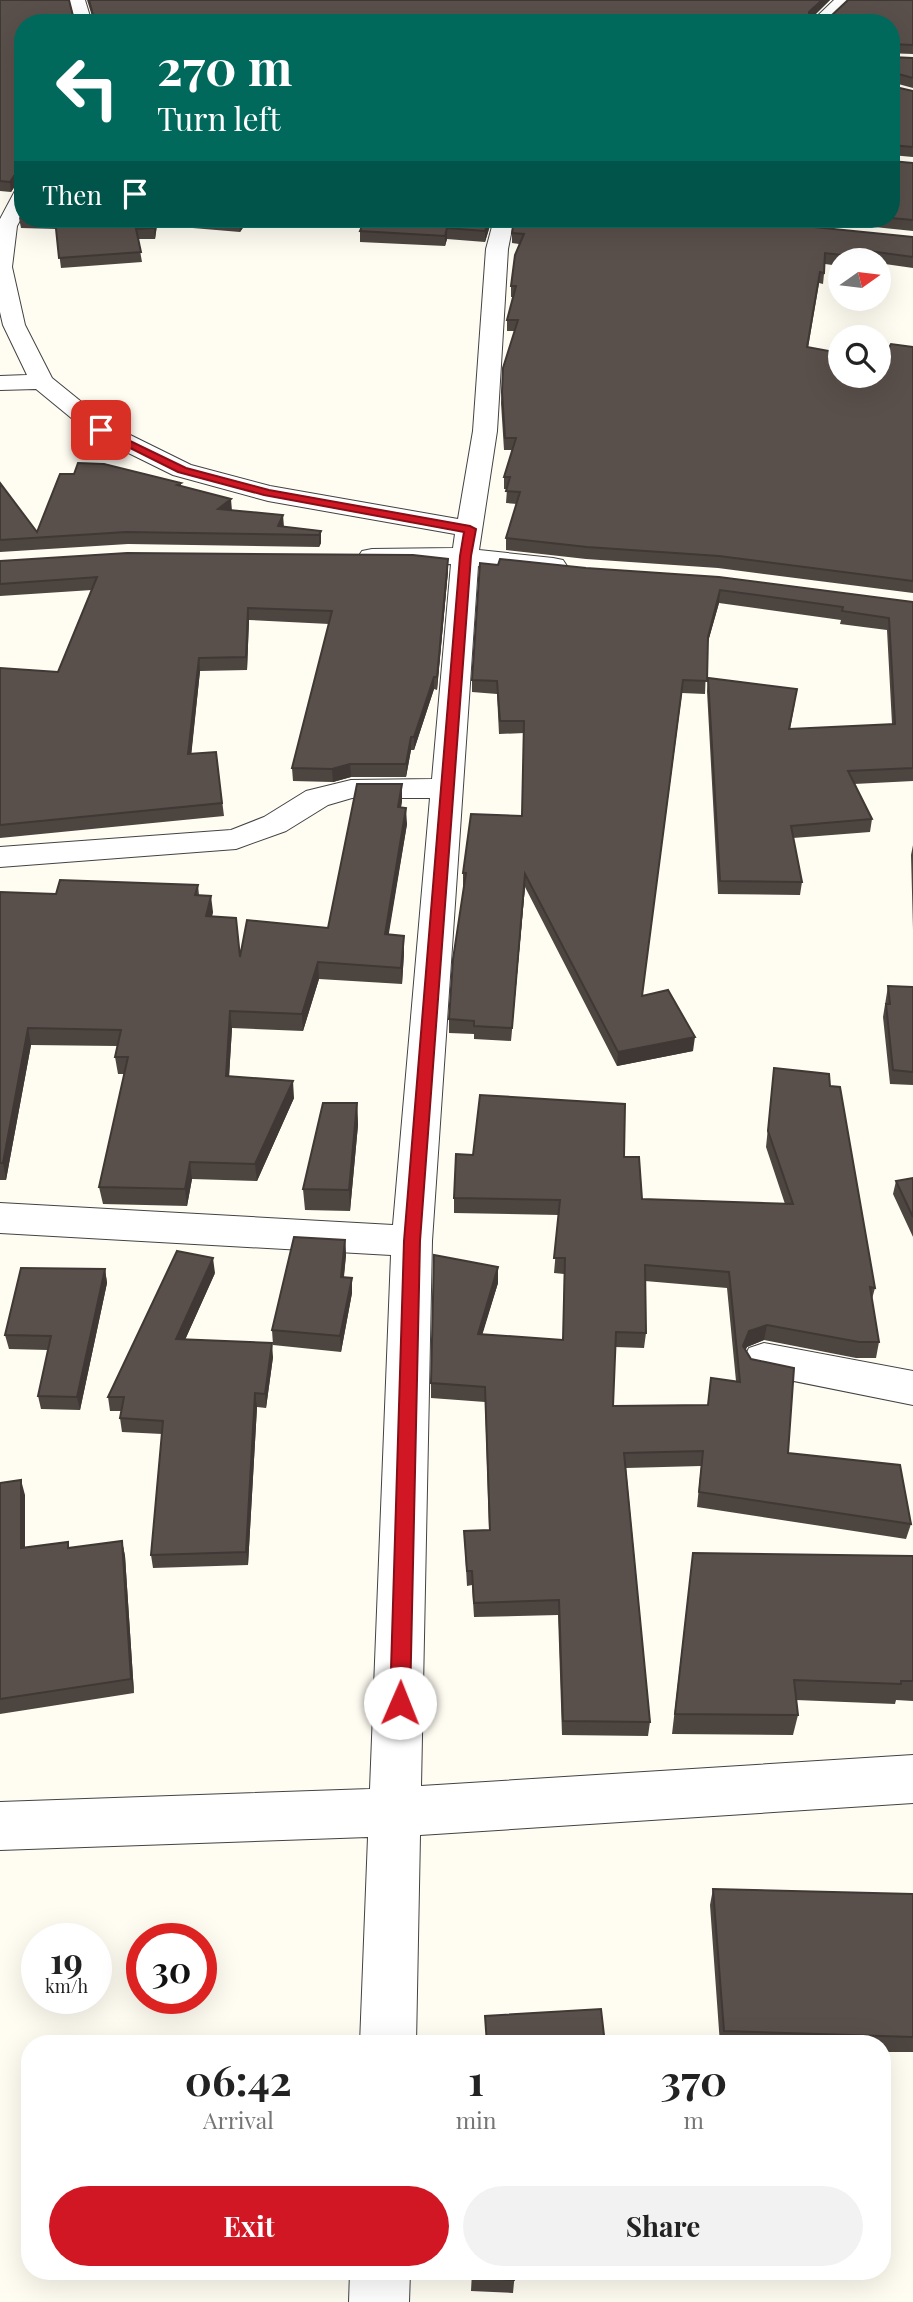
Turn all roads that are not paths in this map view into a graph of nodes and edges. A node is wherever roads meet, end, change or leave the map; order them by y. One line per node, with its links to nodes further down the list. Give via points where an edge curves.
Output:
1 (844, 0): 2 (street)
2 (828, 14)
3 (14, 205): 5 (street, via 1,267 14,325)
4 (502, 228): 7 (street, via 485,431)
5 (42, 382): 6 (street); 7 (street, via 101,430 182,470)
6 (0, 383)
7 (468, 543): 8 (street); 9 (street); 10 (street)
8 (342, 557)
9 (573, 569)
10 (447, 788): 11 (street, via 351,789 317,798 275,824 236,839); 13 (street)
11 (0, 857)
12 (0, 1219): 13 (street)
13 (412, 1241): 17 (street)
14 (764, 1360): 15 (street)
15 (913, 1388)
16 (913, 1779): 17 (street)
17 (397, 1812): 18 (street); 19 (street)
18 (0, 1826)
19 (388, 2035)
20 (380, 2280): 21 (street)
21 (379, 2302)

